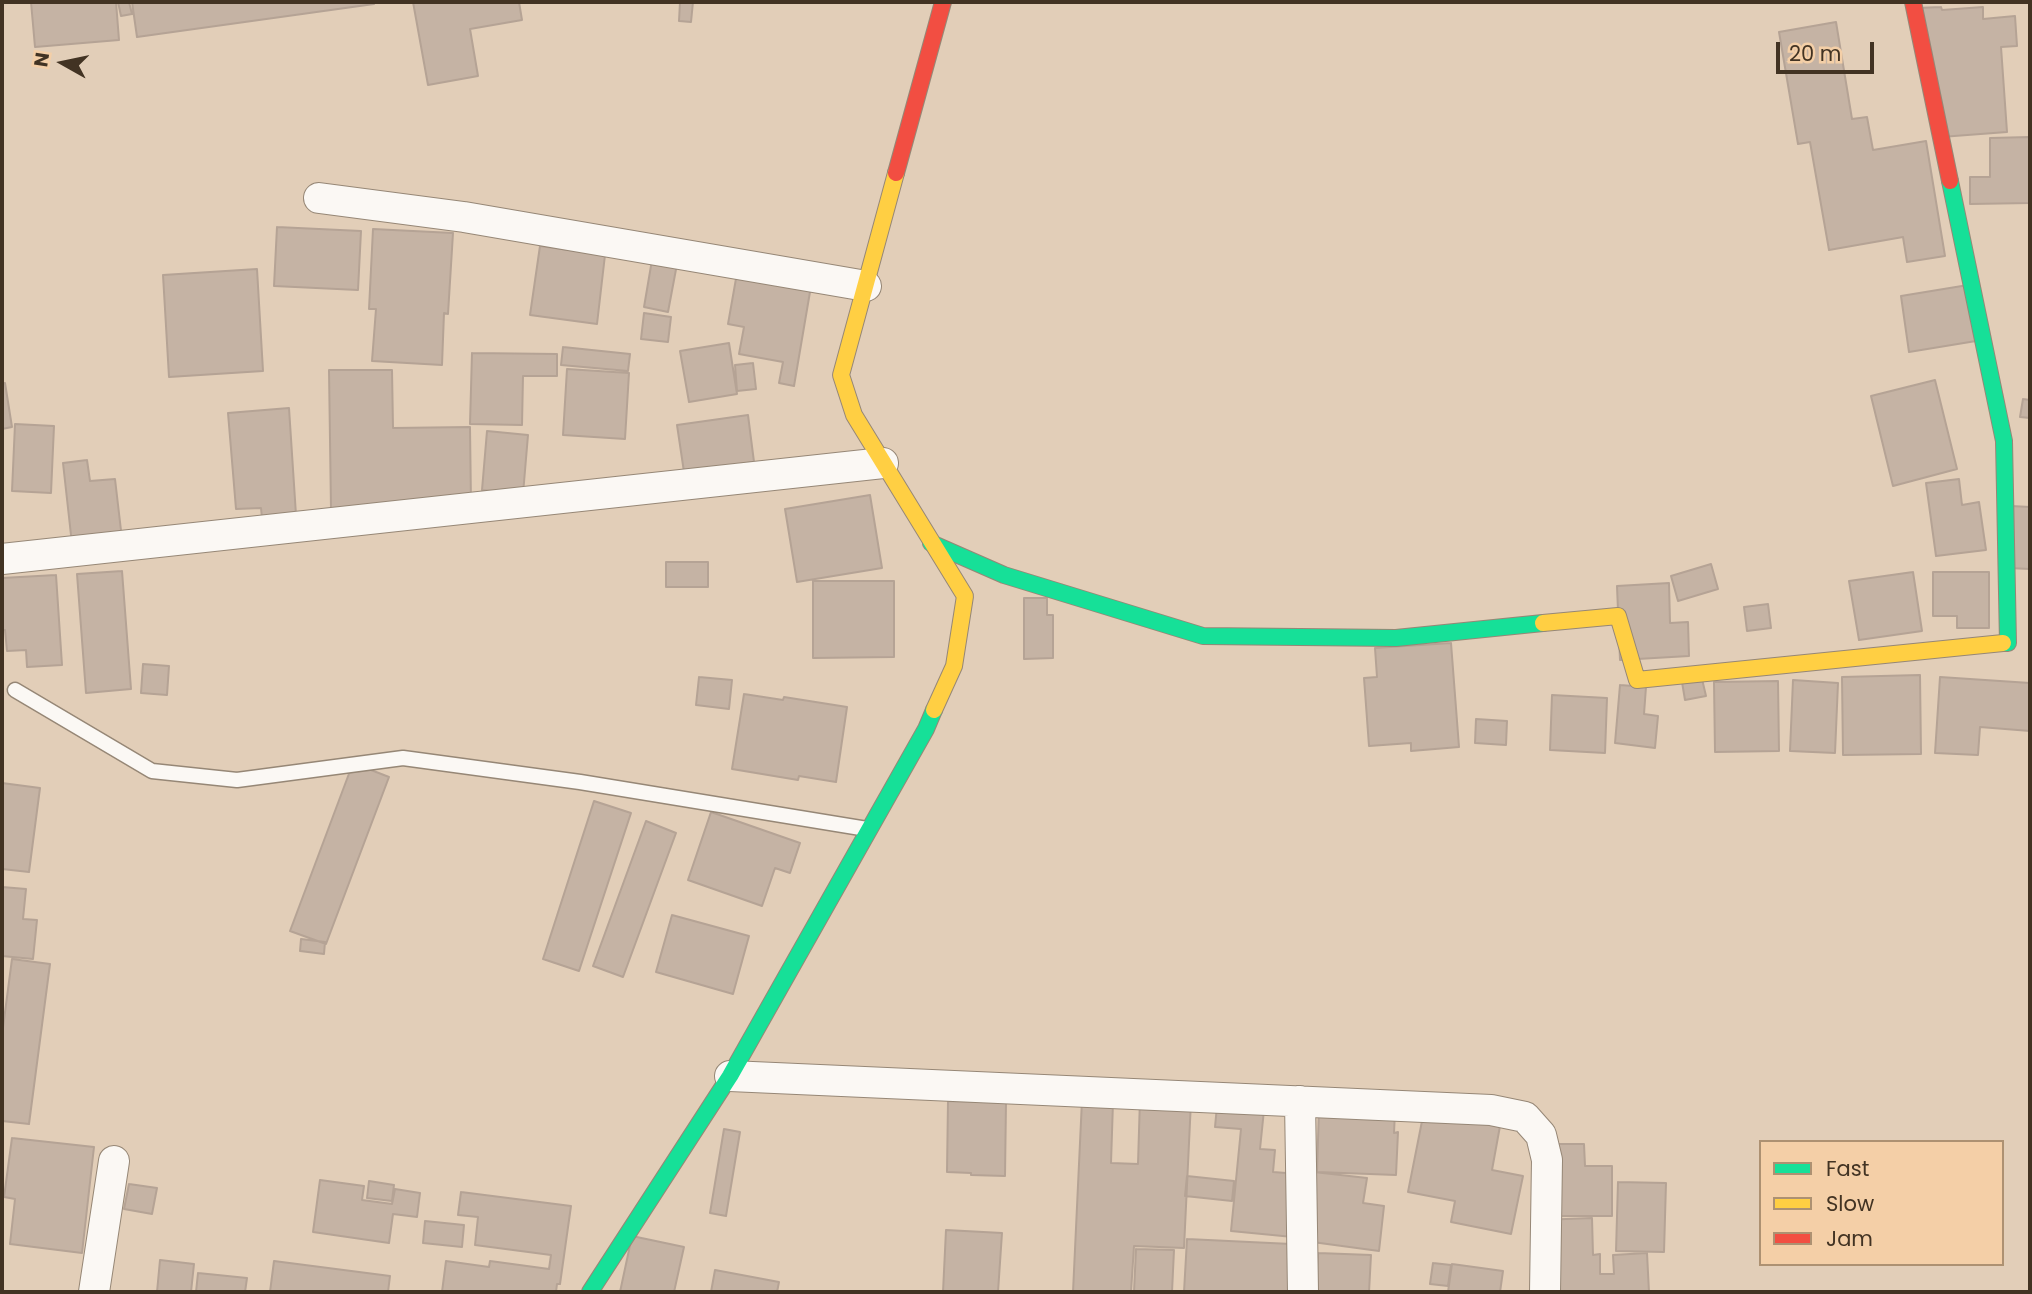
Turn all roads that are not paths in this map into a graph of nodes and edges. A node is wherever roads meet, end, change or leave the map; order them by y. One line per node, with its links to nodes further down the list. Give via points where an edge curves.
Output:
1 (943, 2): 4 (street)
2 (1913, 2): 8 (street, via 2004,441)
3 (319, 198): 4 (street, via 464,217)
4 (866, 285): 5 (street, via 841,375 854,415)
5 (883, 463): 6 (street); 7 (street)
6 (931, 543): 8 (street, via 1004,575 1203,636 1396,638 1618,617 1637,680); 10 (street, via 965,596 954,666 926,729)
7 (2, 559)
8 (2019, 642)
9 (15, 690): 10 (lane, via 152,771 237,780 403,758)
10 (869, 830): 11 (street)
11 (730, 1076): 12 (street); 15 (street)
12 (1300, 1101): 16 (street); 17 (street, via 1491,1110 1525,1117 1541,1135 1547,1160)
13 (114, 1161): 14 (street)
14 (94, 1292)
15 (590, 1292)
16 (1303, 1292)
17 (1545, 1292)

